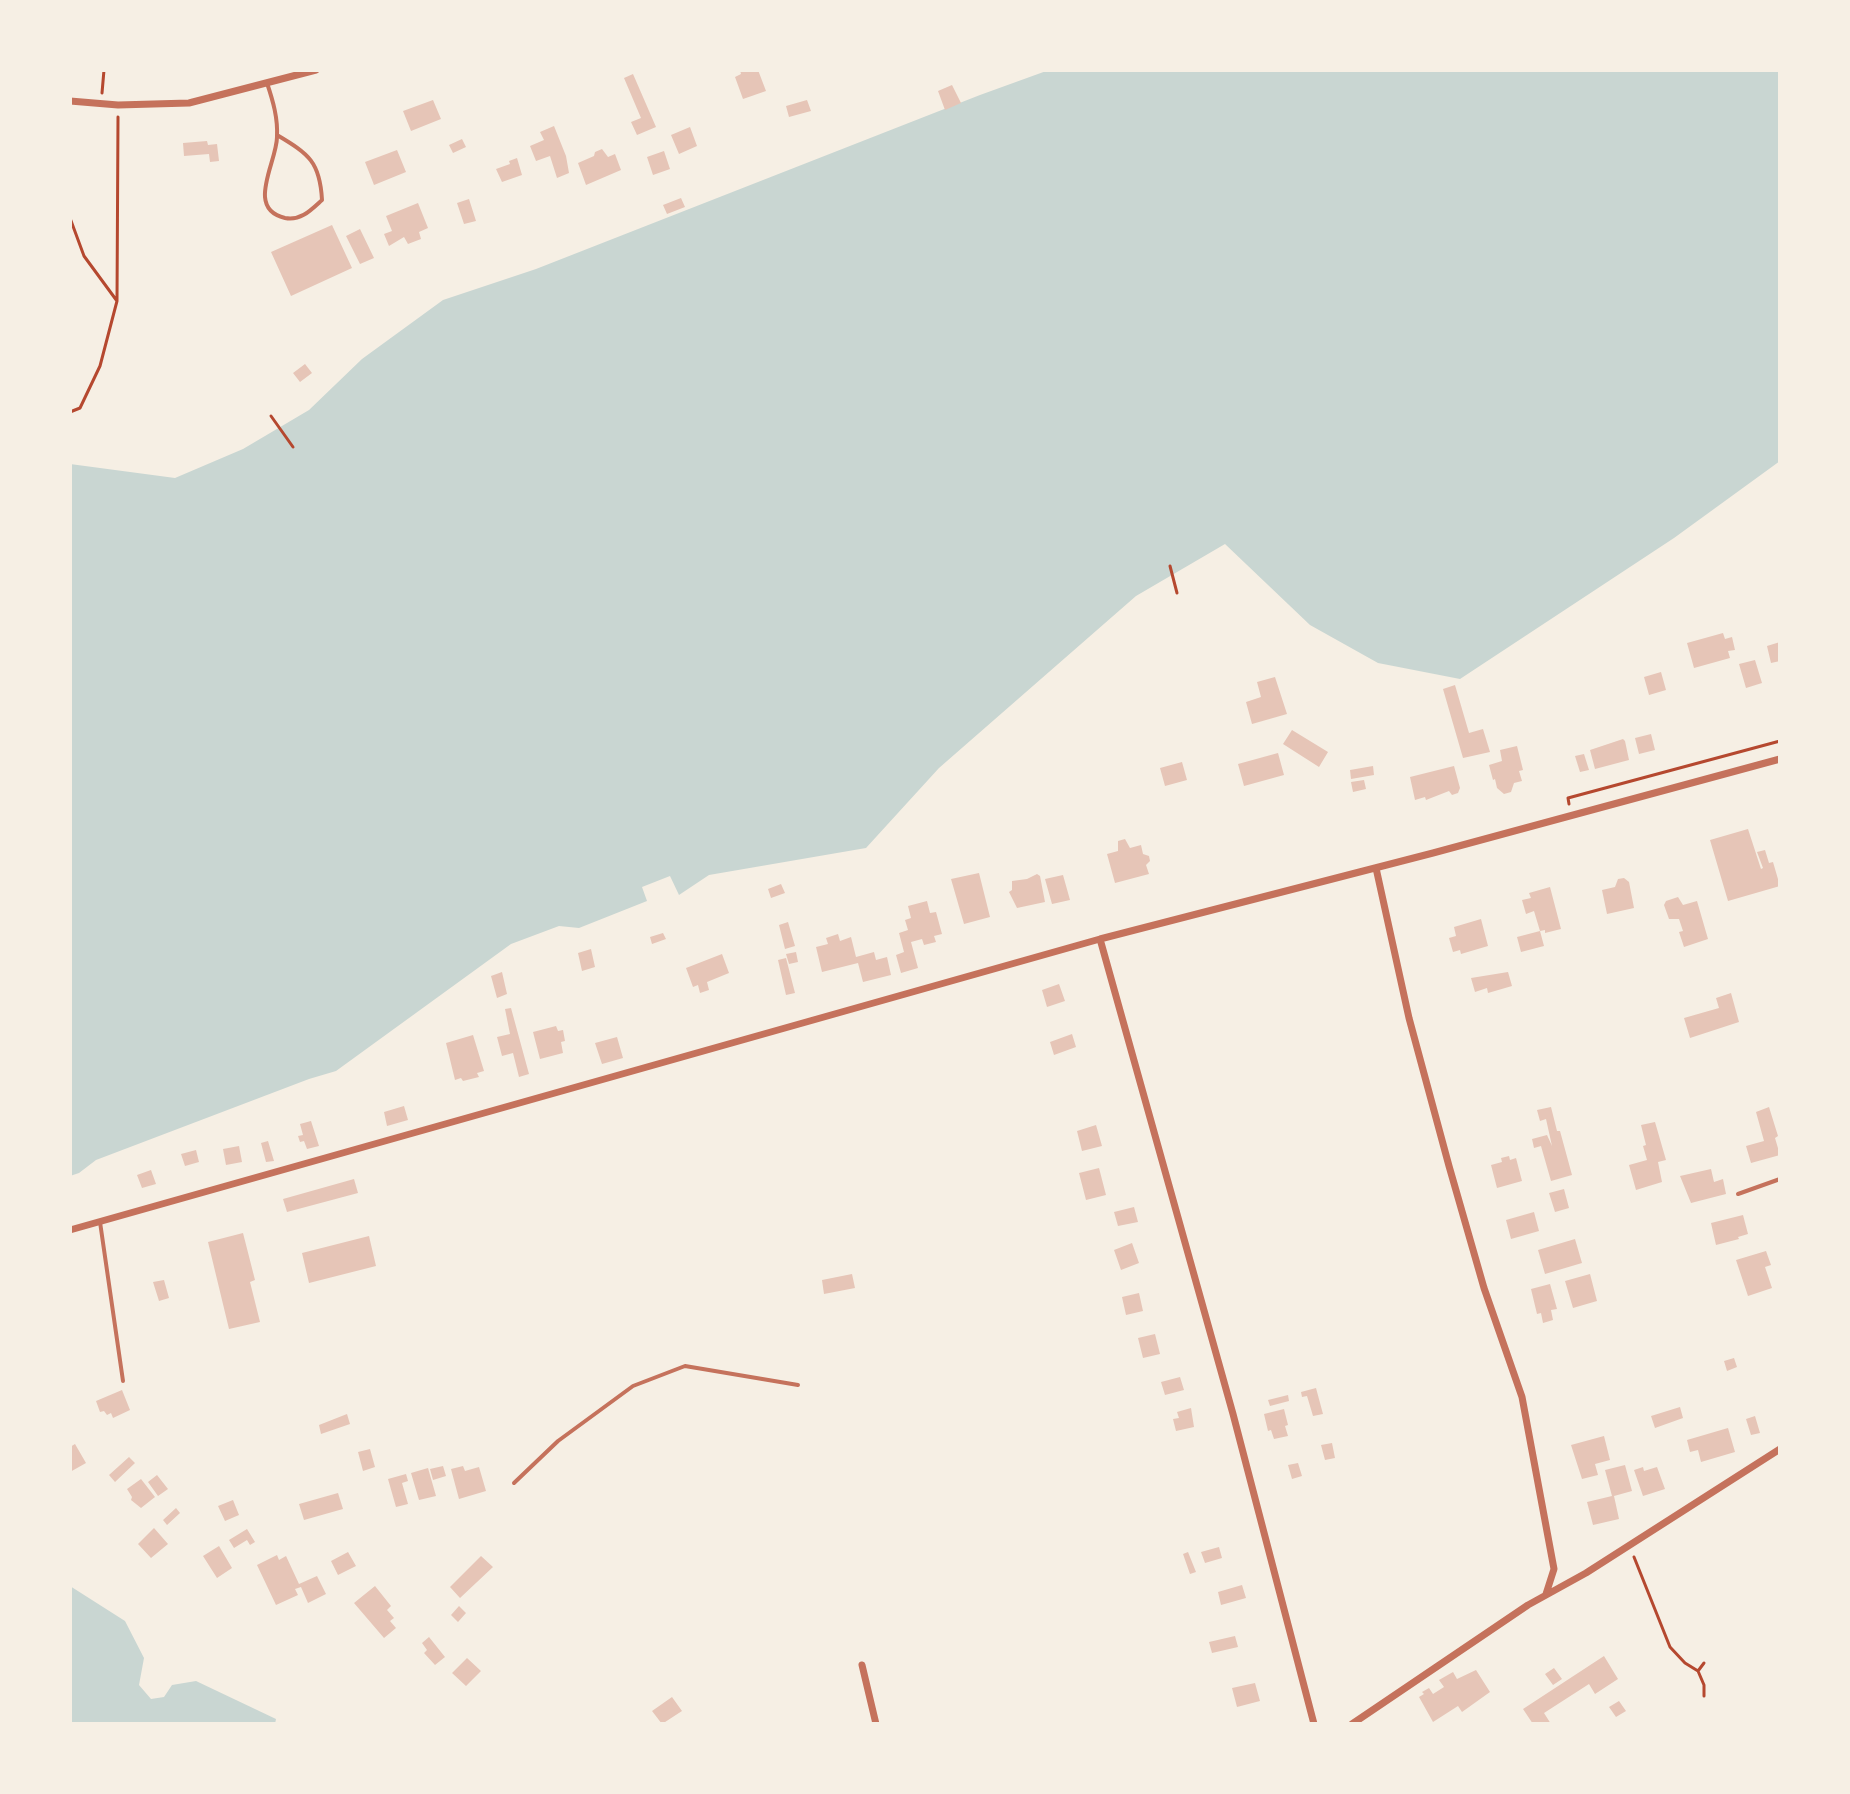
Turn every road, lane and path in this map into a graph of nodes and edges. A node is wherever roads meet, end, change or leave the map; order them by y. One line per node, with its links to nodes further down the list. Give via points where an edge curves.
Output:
1 (104, 70): 5 (path)
2 (316, 70): 3 (street)
3 (267, 83): 6 (street, via 189,103); 7 (lane)
4 (70, 101): 5 (street)
5 (100, 105): 6 (street)
6 (118, 105): 9 (path)
7 (277, 135): 7 (lane, via 264,189 266,205 294,218 307,215 322,200 321,177 313,160)
8 (70, 218): 9 (path, via 84,256)
9 (117, 301): 10 (path, via 100,366 80,408)
10 (70, 412)
11 (271, 416): 12 (path)
12 (293, 447)
13 (1170, 566): 14 (path)
14 (1177, 593)
15 (1780, 741): 17 (path, via 1568,798)
16 (1780, 759): 17 (street)
17 (1570, 816): 18 (street)
18 (1376, 868): 19 (street); 29 (street, via 1449,1166 1522,1397 1554,1569)
19 (1100, 939): 22 (street); 35 (street)
20 (1780, 1179): 21 (lane)
21 (1738, 1194)
22 (100, 1222): 23 (street); 24 (lane)
23 (70, 1230)
24 (123, 1381)
25 (798, 1385): 27 (lane, via 685,1366 633,1386 558,1441)
26 (1780, 1449): 28 (street)
27 (514, 1483)
28 (1629, 1546): 29 (street); 32 (path, via 1670,1647)
29 (1546, 1594): 36 (street)
30 (1704, 1663): 32 (path)
31 (862, 1665): 34 (street)
32 (1698, 1671): 33 (path)
33 (1704, 1696)
34 (876, 1724)
35 (1314, 1724)
36 (1352, 1724)

